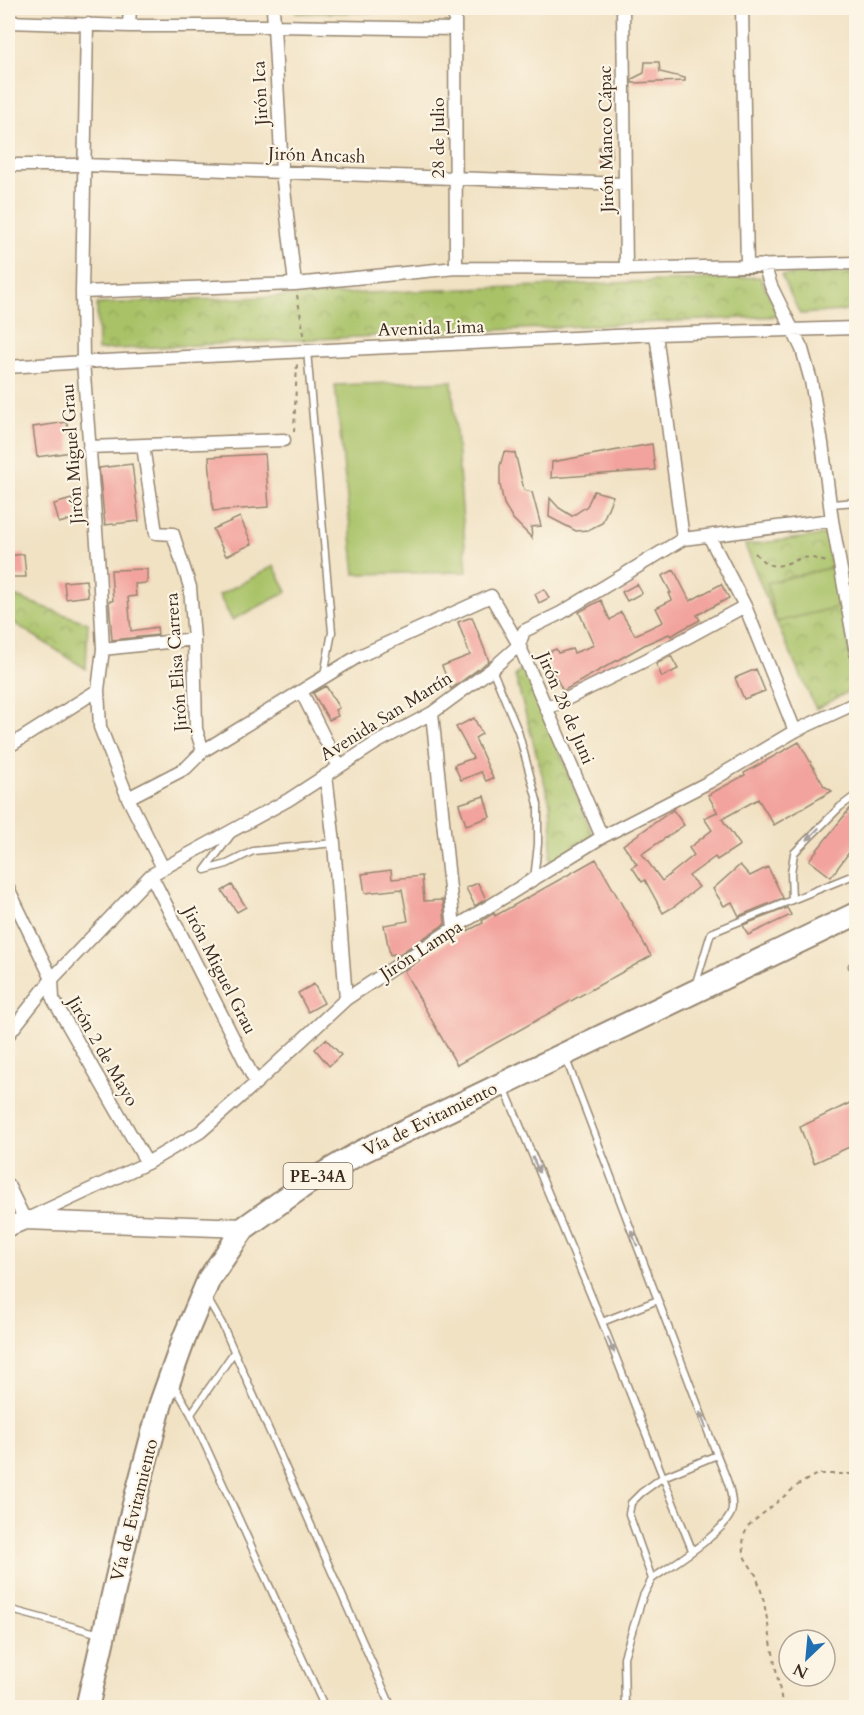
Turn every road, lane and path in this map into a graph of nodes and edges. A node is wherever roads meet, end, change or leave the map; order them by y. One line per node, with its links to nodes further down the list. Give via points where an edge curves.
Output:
1 (130, 8): 8 (street)
2 (273, 8): 9 (street, Jirón Ica)
3 (455, 8): 10 (street, 28 de Julio)
4 (622, 8): 15 (street, Jirón Manco Cápac)
5 (742, 8): 18 (street)
6 (8, 22): 7 (street)
7 (87, 24): 8 (street); 12 (street, Jirón Miguel Grau)
8 (129, 26): 9 (street)
9 (274, 26): 10 (street); 13 (street, Jirón Ica)
10 (455, 29): 14 (street, 28 de Julio)
11 (8, 165): 12 (street, Jirón Ancash)
12 (84, 165): 13 (street, Jirón Ancash); 22 (street, Jirón Miguel Grau)
13 (282, 172): 14 (street, Jirón Ancash); 21 (street, Jirón Ica)
14 (456, 178): 15 (street, Jirón Ancash); 19 (street, 28 de Julio)
15 (625, 184): 20 (street, Jirón Manco Cápac)
16 (856, 263): 17 (street)
17 (764, 264): 18 (street); 24 (street)
18 (747, 265): 20 (street)
19 (456, 268): 20 (street); 21 (street)
20 (626, 269)
21 (295, 284): 22 (street); 26 (path)
22 (82, 292): 27 (street, Jirón Miguel Grau)
23 (856, 328): 24 (street, Avenida Lima)
24 (794, 330): 25 (street, Avenida Lima); 33 (street, via 811,381)
25 (656, 334): 26 (street, Avenida Lima); 36 (street)
26 (302, 351): 27 (street, Avenida Lima); 29 (path, via 293,440); 45 (lane, via 332,632)
27 (83, 362): 28 (street, Avenida Lima); 31 (street, Jirón Miguel Grau)
28 (8, 368)
29 (284, 440): 30 (street)
30 (143, 446): 31 (street); 40 (street, Jirón Elisa Carrera, via 156,532 173,534 190,587)
31 (89, 447): 42 (street, Jirón Miguel Grau)
32 (856, 502): 33 (lane)
33 (831, 504): 34 (street)
34 (832, 520): 35 (street, Avenida San Martín); 38 (street)
35 (709, 536): 36 (street, Avenida San Martín); 39 (street)
36 (683, 539): 41 (street, Avenida San Martín, via 524,631)
37 (755, 553): 38 (path, via 773,566 805,557)
38 (840, 567): 43 (street)
39 (745, 606): 49 (street); 51 (street)
40 (194, 639): 42 (street); 53 (street, Jirón Elisa Carrera, via 196,729)
41 (519, 645): 44 (street, Avenida San Martín); 45 (street, Jirón 28 de Juni, via 491,596 357,657); 49 (street, Jirón 28 de Juni)
42 (103, 649): 46 (street, Jirón Miguel Grau)
43 (856, 653)
44 (492, 669): 50 (street, Avenida San Martín); 64 (lane, via 518,731 538,804)
45 (324, 677): 47 (street)
46 (98, 690): 52 (street); 57 (street, Jirón Miguel Grau, via 100,727)
47 (301, 692): 53 (street); 54 (street)
48 (856, 704): 51 (street, Jirón Lampa)
49 (546, 710): 59 (street, Jirón 28 de Juni)
50 (432, 713): 54 (street, Avenida San Martín); 68 (street)
51 (795, 731): 59 (street, Jirón Lampa, via 709,782)
52 (8, 747)
53 (203, 752): 57 (street, via 186,768)
54 (339, 767): 55 (street, Avenida San Martín)
55 (326, 775): 58 (street, Avenida San Martín); 60 (street)
56 (856, 795): 66 (lane, one-way to 66, via 794,853)
57 (128, 798): 61 (street, Jirón Miguel Grau)
58 (235, 830): 60 (lane, via 205,870 253,851); 61 (street, Avenida San Martín)
59 (602, 837): 64 (street, Jirón Lampa)
60 (334, 843): 71 (street)
61 (163, 868): 63 (street, Avenida San Martín)
62 (856, 874): 66 (lane)
63 (151, 875): 69 (street, Avenida San Martín); 74 (street, Jirón Miguel Grau)
64 (534, 879): 68 (street, Jirón Lampa)
65 (8, 888): 69 (street, Jirón 2 de Mayo)
66 (792, 900): 70 (lane, via 711,933)
67 (856, 914): 70 (highway, Vía de Evitamiento / PE-34A)
68 (454, 928): 71 (street, Jirón Lampa)
69 (52, 979): 72 (street, Avenida San Martín); 76 (street, Jirón 2 de Mayo, via 53,999)
70 (692, 993): 73 (highway, Vía de Evitamiento / PE-34A)
71 (346, 999): 74 (street, Jirón Lampa)
72 (8, 1035)
73 (564, 1054): 75 (highway, Vía de Evitamiento / PE-34A); 82 (lane, one-way to 73)
74 (256, 1083): 76 (street, Jirón Lampa, via 200,1132)
75 (502, 1084): 80 (highway, Vía de Evitamiento / PE-34A, via 361,1152 306,1184); 83 (lane, one-way to 83)
76 (147, 1163): 78 (street, Jirón Lampa)
77 (8, 1185): 78 (street)
78 (25, 1220): 79 (street, Jirón Lampa); 80 (street)
79 (8, 1227)
80 (244, 1228): 81 (highway, Vía de Evitamiento / PE-34A)
81 (203, 1291): 84 (lane); 85 (highway, Vía de Evitamiento / PE-34A)
82 (658, 1300): 83 (lane); 87 (lane, one-way to 82)
83 (602, 1322): 89 (lane, one-way to 89)
84 (234, 1352): 86 (lane); 96 (lane)
85 (170, 1377): 86 (lane); 93 (highway, Vía de Evitamiento / PE-34A, via 133,1508)
86 (191, 1414): 95 (lane)
87 (717, 1455): 89 (lane); 90 (lane, via 730,1487 732,1512 721,1529)
88 (856, 1474): 98 (path, via 817,1474 749,1525 744,1535 745,1558 763,1597)
89 (663, 1477): 90 (lane); 91 (lane, via 631,1503 629,1514)
90 (692, 1550): 91 (lane)
91 (652, 1579): 97 (lane, via 624,1657)
92 (8, 1609): 93 (lane)
93 (104, 1635): 94 (highway, Vía de Evitamiento / PE-34A)
94 (87, 1707)
95 (325, 1707)
96 (392, 1707)
97 (625, 1707)
98 (783, 1707)

